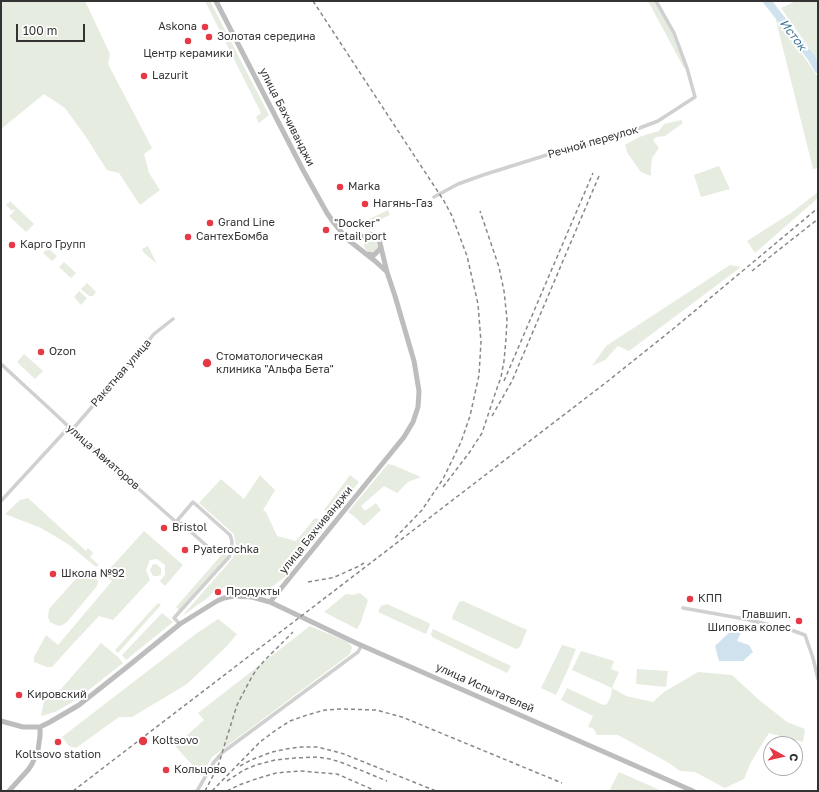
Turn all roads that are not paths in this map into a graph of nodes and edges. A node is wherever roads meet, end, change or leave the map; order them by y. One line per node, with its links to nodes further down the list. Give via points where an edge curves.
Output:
1 (216, 1): 5 (main road, улица Бахчиванджи, via 303,170 327,213)
2 (656, 1): 3 (street, Речной переулок, via 674,33 695,97 658,121 616,137 582,147 568,148 483,175 458,184)
3 (434, 197)
4 (360, 238): 5 (main road); 6 (main road, via 370,234 376,236); 7 (main road)
5 (347, 239): 7 (main road, улица Бахчиванджи)
6 (381, 247): 8 (main road, via 374,255); 9 (main road, улица Бахчиванджи)
7 (360, 249): 8 (main road, улица Бахчиванджи)
8 (366, 254): 9 (main road, улица Бахчиванджи)
9 (387, 272): 16 (main road, улица Бахчиванджи, via 417,377 418,406 413,422 404,437)
10 (173, 319): 12 (street, Ракетная улица, via 154,334)
11 (1, 364): 12 (street, улица Авиаторов)
12 (70, 428): 13 (street, Ракетная улица); 14 (street, улица Авиаторов)
13 (1, 501)
14 (176, 522): 15 (street, улица Авиаторов, via 182,524); 18 (street, via 193,502 230,535 232,541 229,557 174,618)
15 (207, 546)
16 (270, 602): 18 (main road, via 243,596 224,598); 19 (main road, улица Испытателей)
17 (683, 608): 20 (street, via 745,619 805,635)
18 (180, 624): 22 (main road, via 79,705)
19 (362, 645): 24 (street, via 358,652 222,752); 25 (main road, улица Испытателей)
20 (818, 679)
21 (1, 721): 22 (main road, via 23,727)
22 (40, 727): 23 (main road, via 38,750 32,764)
23 (9, 791)
24 (197, 791)
25 (693, 791)

